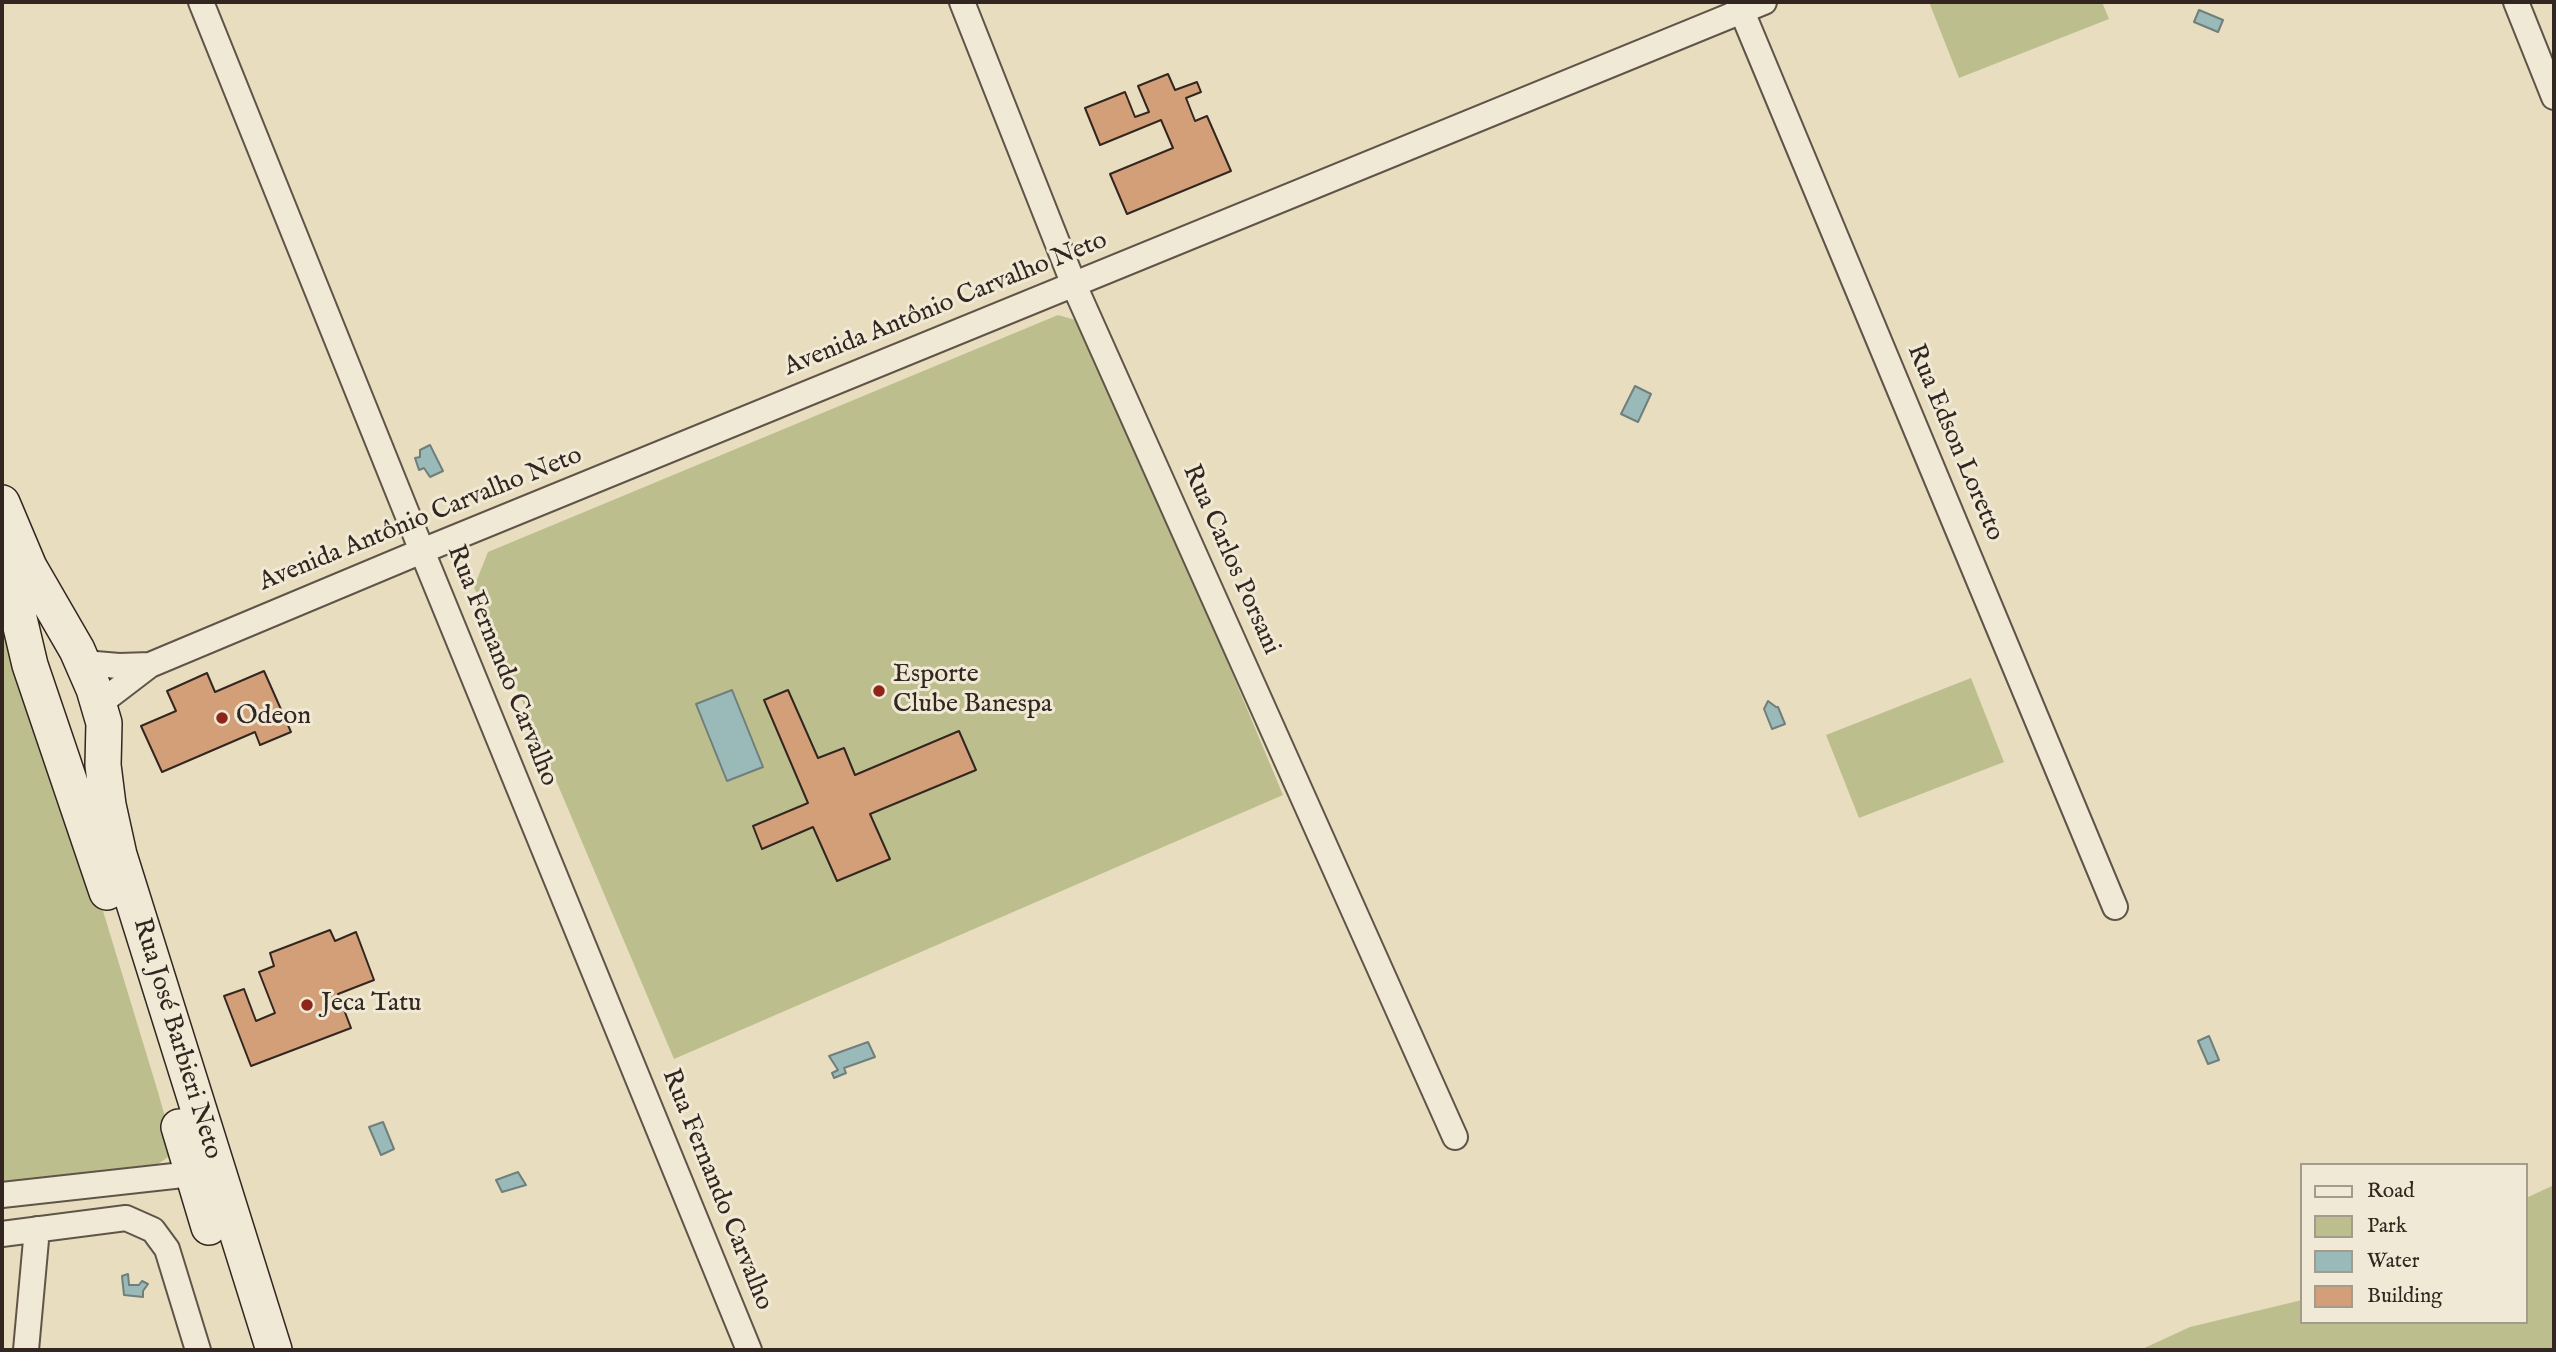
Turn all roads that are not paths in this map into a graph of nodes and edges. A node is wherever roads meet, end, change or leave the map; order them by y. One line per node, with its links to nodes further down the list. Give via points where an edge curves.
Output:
1 (201, 2): 10 (street, Rua Fernando Carvalho)
2 (962, 2): 7 (street, Rua Carlos Porsani)
3 (1764, 2): 5 (street, Avenida Antônio Carvalho Neto)
4 (2516, 2): 6 (street)
5 (1740, 7): 7 (street, Avenida Antônio Carvalho Neto); 16 (street, Rua Edson Loretto)
6 (2554, 97)
7 (1074, 285): 10 (street, Avenida Antônio Carvalho Neto); 17 (street, Rua Carlos Porsani)
8 (2, 503): 11 (main road, via 29,567)
9 (2, 546): 12 (main road)
10 (422, 551): 13 (street, Avenida Antônio Carvalho Neto); 26 (street, Rua Fernando Carvalho)
11 (81, 656): 12 (main road, via 50,656); 13 (street, via 119,666); 14 (main road)
12 (30, 665): 15 (main road, Rua José Barbieri Neto)
13 (150, 665): 14 (street)
14 (101, 714): 15 (main road, via 91,733); 25 (main road, Rua José Barbieri Neto, via 108,805 119,855)
15 (55, 740): 18 (main road, Rua José Barbieri Neto)
16 (2115, 906)
17 (1455, 1137)
18 (192, 1174): 19 (street); 24 (main road, Rua José Barbieri Neto)
19 (2, 1195)
20 (37, 1229): 21 (street); 22 (street); 23 (street, via 126,1218 152,1230 166,1249)
21 (2, 1234)
22 (26, 1350)
23 (198, 1350)
24 (249, 1350)
25 (274, 1350)
26 (749, 1350)

